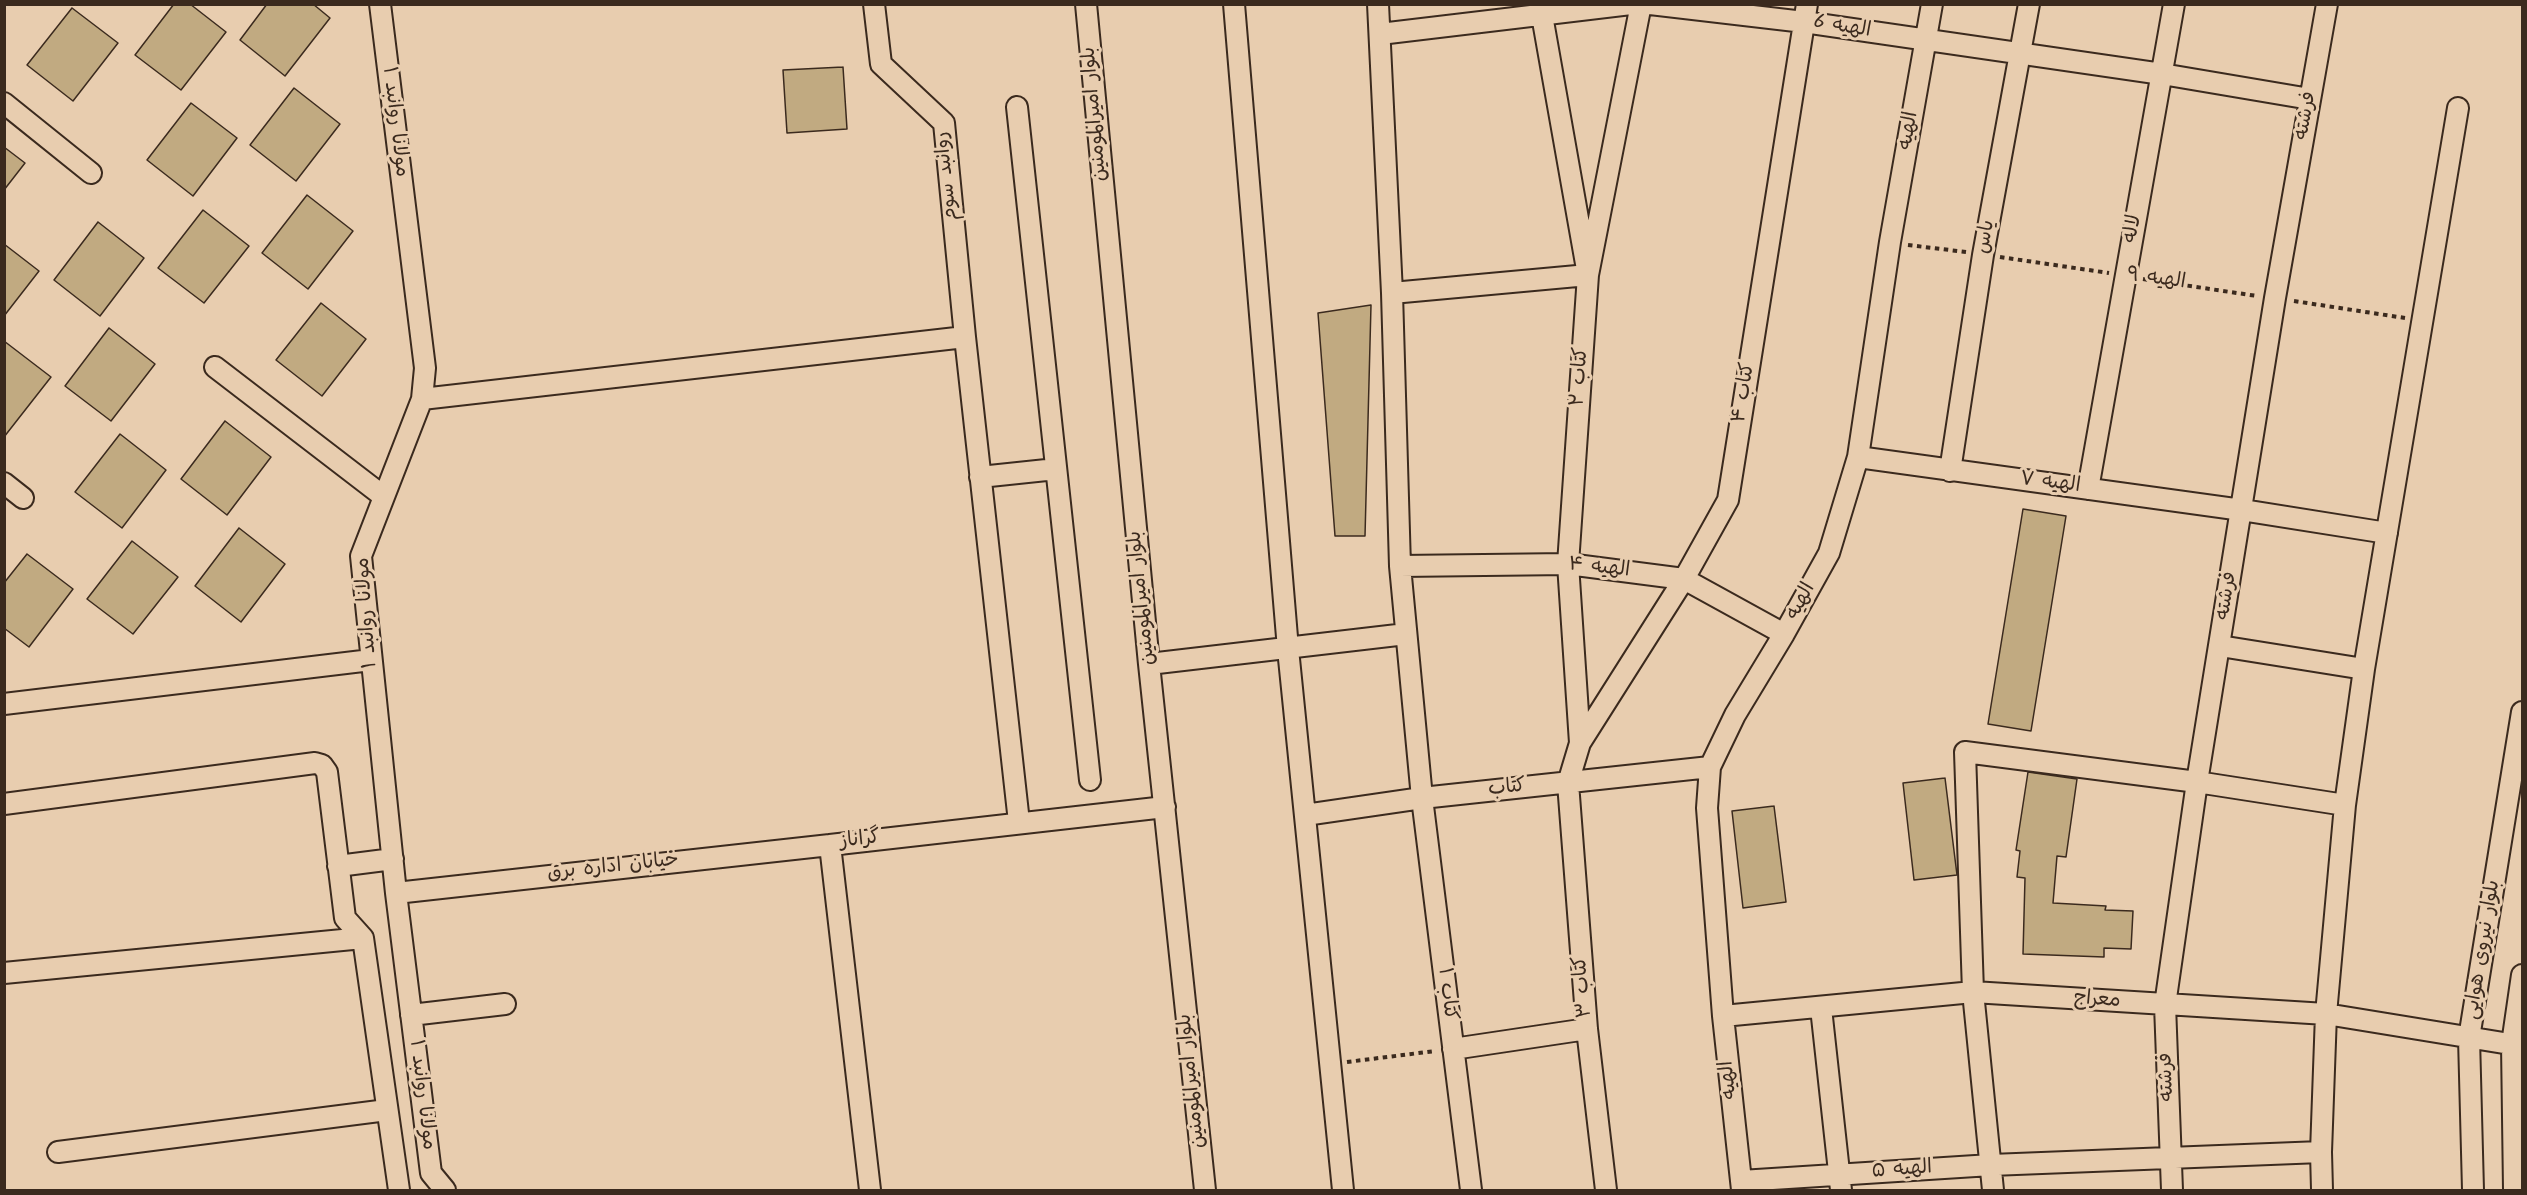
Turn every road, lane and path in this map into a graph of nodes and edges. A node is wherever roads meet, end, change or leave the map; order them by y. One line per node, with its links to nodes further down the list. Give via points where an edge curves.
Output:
1 (380, 4): 33 (street, مولانا روانبد ۱, via 425,368)
2 (874, 4): 31 (street, روانبد سوم, via 881,64 944,123)
3 (1086, 4): 52 (street, بلوار امیرالمومنین)
4 (1233, 4): 50 (street)
5 (1378, 4): 15 (street, کتاب ۱)
6 (1630, 4): 13 (street)
7 (1641, 4): 26 (street)
8 (1650, 4): 14 (street, الهیه 6)
9 (1932, 4): 16 (street, الهیه)
10 (2029, 4): 17 (street, یاس)
11 (2174, 4): 18 (street, لاله)
12 (2327, 4): 19 (street, فرشته)
13 (1541, 9): 15 (street); 26 (street, کتاب ۲)
14 (1805, 13): 16 (street, الهیه 6); 46 (street, کتاب ۴, via 1728,500)
15 (1380, 34): 28 (street, کتاب ۱)
16 (1926, 41): 17 (street); 24 (street, الهیه)
17 (2020, 55): 18 (street); 25 (street, یاس)
18 (2162, 74): 19 (street); 27 (street, لاله)
19 (2310, 99): 29 (street, فرشته)
20 (4, 103): 23 (street)
21 (1017, 107): 35 (street)
22 (2458, 108): 30 (street)
23 (91, 173)
24 (1890, 242): 25 (path, الهیه ۹); 34 (street, الهیه)
25 (1983, 255): 27 (path, الهیه ۹); 36 (street, یاس)
26 (1588, 275): 28 (street); 44 (street, کتاب ۲)
27 (2126, 276): 29 (path, الهیه ۹); 39 (street, لاله)
28 (1392, 293): 45 (street, کتاب ۱)
29 (2275, 298): 30 (path, الهیه ۹); 42 (street, فرشته)
30 (2422, 321): 43 (street)
31 (965, 337): 33 (street); 37 (street, روانبد سوم)
32 (215, 367): 40 (street)
33 (422, 399): 40 (street, مولانا روانبد ۱)
34 (1858, 457): 36 (street, الهیه ۷); 48 (street, الهیه, via 1829,553)
35 (1056, 469): 37 (street); 58 (street)
36 (1950, 471): 39 (street, الهیه ۷)
37 (980, 477): 66 (street, روانبد سوم)
38 (4, 483): 41 (street)
39 (2088, 489): 42 (street, الهیه ۷)
40 (383, 496): 51 (street, مولانا روانبد ۱, via 361,556)
41 (23, 498)
42 (2242, 510): 43 (street, الهیه ۷); 49 (street, فرشته)
43 (2387, 533): 53 (street)
44 (1568, 564): 45 (street, الهیه ۴); 46 (street, الهیه ۴); 56 (street, کتاب ۲)
45 (1400, 566): 47 (street, کتاب ۱)
46 (1684, 579): 48 (street, الهیه ۴); 56 (street, کتاب ۴)
47 (1406, 634): 50 (street); 61 (street, کتاب ۱)
48 (1784, 634): 57 (street, الهیه, via 1735,715)
49 (2220, 646): 53 (street); 59 (street, فرشته)
50 (1288, 649): 52 (street); 65 (street)
51 (371, 660): 54 (street); 68 (street, مولانا روانبد ۱)
52 (1149, 664): 64 (street, بلوار امیرالمومنین)
53 (2364, 669): 63 (street)
54 (4, 704)
55 (2523, 712): 82 (street, بلوار نیروی هوایی)
56 (1580, 743): 60 (street)
57 (1710, 767): 60 (street, کتاب); 80 (street, الهیه, via 1707,808)
58 (1090, 780)
59 (2197, 782): 63 (street); 74 (street, via 1965,752); 76 (street, فرشته)
60 (1568, 783): 61 (street, کتاب); 81 (street, کتاب ۳)
61 (1422, 798): 65 (street, کتاب); 84 (street, کتاب ۱)
62 (4, 804): 69 (street, via 315,763 327,772)
63 (2345, 805): 78 (street)
64 (1165, 807): 66 (street, گراناز); 96 (street, بلوار امیرالمومنین)
65 (1305, 815): 85 (street)
66 (1019, 822): 67 (street, گراناز)
67 (830, 845): 70 (street, خیابان اداره برق); 95 (street, گراناز)
68 (393, 860): 69 (street); 70 (street, مولانا روانبد ۱)
69 (338, 866): 71 (street, via 345,918)
70 (396, 893): 79 (street, مولانا روانبد ۱)
71 (363, 938): 72 (street); 86 (street)
72 (4, 973)
73 (2523, 975): 83 (street)
74 (1973, 992): 76 (street, معراج); 77 (street, معراج); 90 (street)
75 (505, 1004): 79 (street)
76 (2165, 1005): 78 (street, معراج); 89 (street, فرشته)
77 (1821, 1008): 80 (street, معراج); 91 (street)
78 (2326, 1014): 82 (street, معراج); 88 (street)
79 (411, 1015): 94 (street, مولانا روانبد ۱, via 431,1173)
80 (1723, 1016): 92 (street, الهیه)
81 (1587, 1029): 84 (street); 99 (street, کتاب ۳)
82 (2469, 1038): 83 (street, معراج); 103 (street, بلوار نیروی هوایی)
83 (2517, 1045): 104 (street)
84 (1453, 1049): 85 (path); 98 (street, کتاب ۱)
85 (1332, 1064): 97 (street)
86 (387, 1110): 87 (street); 93 (street)
87 (58, 1152)
88 (2321, 1152): 89 (street, الهیه ۵); 102 (street)
89 (2171, 1158): 90 (street, الهیه ۵); 101 (street, فرشته)
90 (1991, 1165): 91 (street, الهیه ۵); 100 (street)
91 (1840, 1183): 92 (street, الهیه ۵)
92 (1742, 1186)
93 (399, 1191)
94 (445, 1191)
95 (870, 1191)
96 (1205, 1191)
97 (1343, 1191)
98 (1471, 1191)
99 (1605, 1191)
100 (1993, 1191)
101 (2172, 1191)
102 (2322, 1191)
103 (2473, 1191)
104 (2514, 1191)

